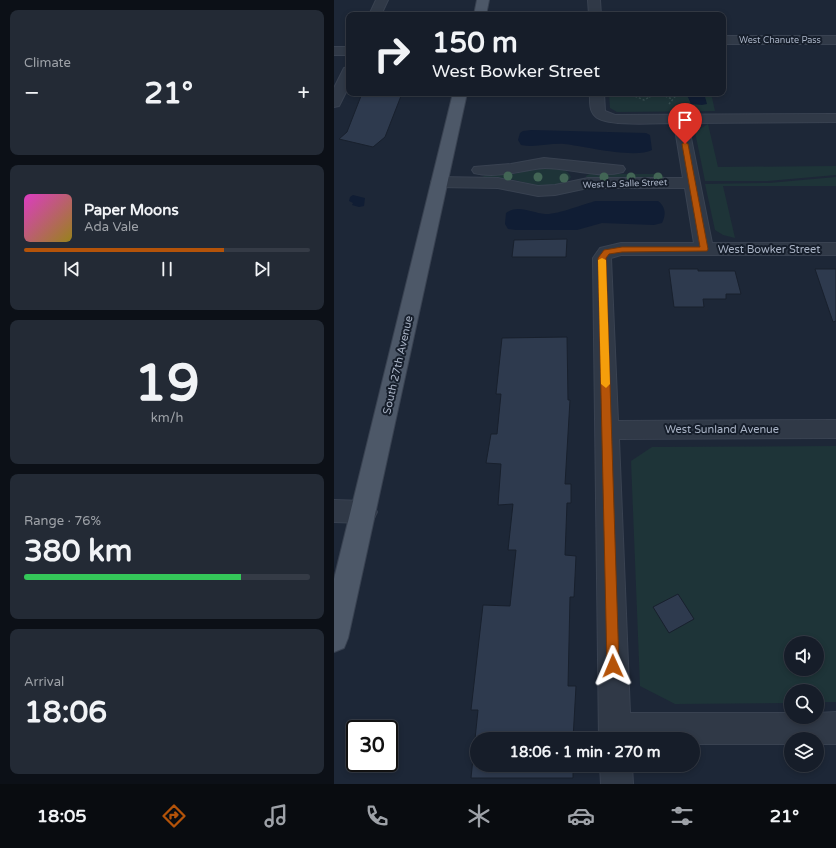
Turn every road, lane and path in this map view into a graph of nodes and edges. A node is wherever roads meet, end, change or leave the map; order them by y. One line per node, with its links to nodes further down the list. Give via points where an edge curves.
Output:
1 (382, 0): 4 (street)
2 (483, 0): 5 (main road)
3 (594, 0): 6 (street)
4 (376, 12)
5 (481, 12)
6 (595, 12)
7 (726, 40): 8 (street, West Chanute Pass)
8 (836, 40)
9 (334, 51): 10 (street)
10 (346, 51)
11 (345, 87): 18 (street)
12 (459, 96): 21 (main road, South 27th Avenue)
13 (597, 96): 19 (street, via 597,109 604,117)
14 (664, 96): 17 (path)
15 (637, 97): 16 (path, via 644,100)
16 (650, 97)
17 (672, 100)
18 (334, 103)
19 (680, 118): 20 (street); 22 (street)
20 (836, 118)
21 (441, 176): 22 (street, West La Salle Street, via 544,163); 22 (street, West La Salle Street, via 538,191 588,183); 28 (main road, South 27th Avenue)
22 (691, 176): 23 (street)
23 (704, 249): 24 (street, West Bowker Street); 26 (street, West Bowker Street, via 622,249 606,252 602,258)
24 (836, 249)
25 (836, 429): 26 (street, West Sunland Avenue)
26 (607, 430): 31 (street)
27 (334, 512): 28 (street)
28 (364, 512): 29 (main road, South 27th Avenue)
29 (334, 638)
30 (836, 728): 32 (street)
31 (615, 732)
32 (689, 732)
33 (616, 772): 34 (street)
34 (617, 784)

